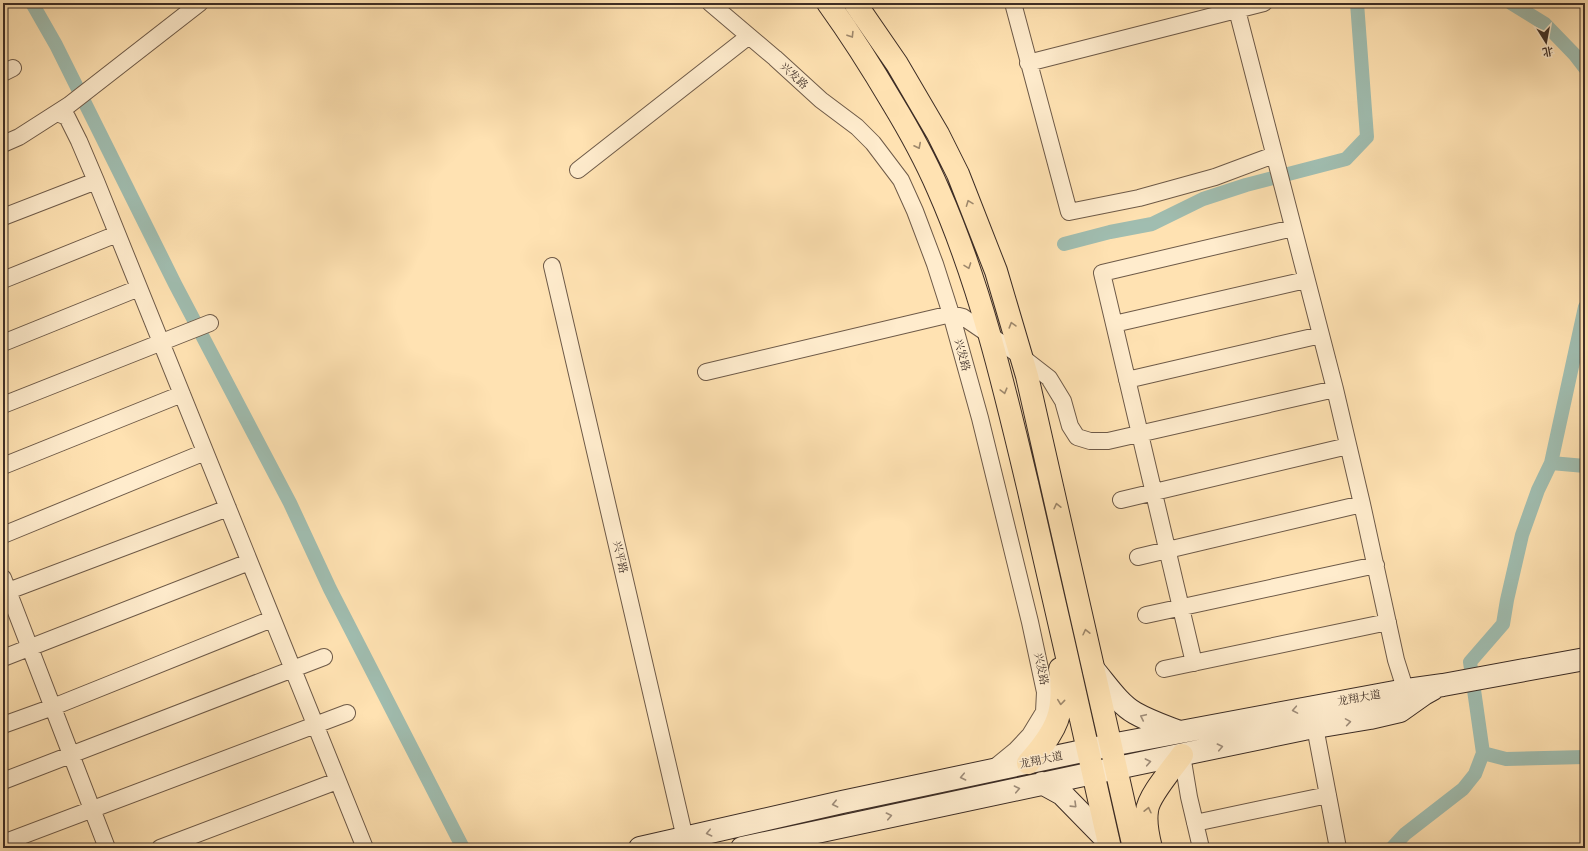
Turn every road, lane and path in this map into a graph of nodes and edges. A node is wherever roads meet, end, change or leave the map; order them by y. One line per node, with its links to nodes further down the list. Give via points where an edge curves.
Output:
1 (200, 3): 10 (street)
2 (710, 3): 8 (street, 兴发路)
3 (828, 3): 25 (main road, one-way to 25, via 870,66 920,150 955,228)
4 (855, 3): 29 (main road, one-way to 4, via 996,270 958,174 921,103)
5 (1013, 3): 9 (street)
6 (1264, 3): 7 (street)
7 (1237, 10): 9 (street); 12 (street)
8 (749, 36): 13 (street); 22 (street, 兴发路, via 821,100 857,127 873,143 901,180 935,264)
9 (1028, 63): 12 (street, via 1069,212 1139,198)
10 (63, 109): 11 (street, via 19,137); 14 (street)
11 (3, 144)
12 (1275, 158): 16 (street)
13 (578, 170)
14 (96, 181): 15 (street); 17 (street)
15 (3, 217)
16 (1293, 228): 20 (street); 24 (street, via 1102,273)
17 (117, 234): 19 (street); 21 (street)
18 (552, 266): 84 (street, 兴平路)
19 (3, 280)
20 (1306, 280): 24 (street); 26 (street)
21 (139, 288): 27 (street); 28 (street)
22 (951, 314): 25 (street, via 963,316); 30 (street); 75 (street, 兴发路, via 983,433 1046,692 1044,712 1030,735)
23 (210, 323): 28 (street)
24 (1114, 324): 31 (street)
25 (989, 334): 29 (street); 48 (main road, one-way to 48)
26 (1321, 335): 31 (street); 32 (street)
27 (3, 343)
28 (161, 343): 33 (street); 34 (street)
29 (1022, 357): 35 (street, via 1049,378 1063,401 1070,426 1077,437 1090,441 1108,441); 61 (main road, one-way to 29)
30 (706, 372)
31 (1127, 380): 35 (street)
32 (1335, 389): 35 (street); 36 (street)
33 (182, 394): 37 (street); 38 (street)
34 (3, 405)
35 (1140, 433): 39 (street)
36 (1348, 446): 39 (street); 41 (street)
37 (205, 452): 42 (street); 43 (street)
38 (3, 466)
39 (1154, 492): 40 (street); 44 (street)
40 (1121, 500)
41 (1362, 504): 44 (street); 47 (street)
42 (228, 508): 46 (street); 49 (street)
43 (3, 535)
44 (1167, 550): 45 (street); 50 (street)
45 (1138, 557)
46 (249, 562): 52 (street); 54 (street)
47 (1376, 565): 50 (street); 53 (street)
48 (1047, 567): 70 (main road); 73 (main road, one-way to 73, via 1048,612 1062,686 1060,709 1054,729)
49 (5, 588): 54 (street)
50 (1181, 607): 51 (street); 58 (street)
51 (1146, 615)
52 (272, 619): 59 (street); 63 (street)
53 (1388, 622): 58 (street); 62 (street, via 1396,660)
54 (30, 648): 56 (street); 63 (street)
55 (324, 657): 59 (street)
56 (3, 658)
57 (1585, 659): 62 (main road, 龙翔大道, via 1443,685 1424,694)
58 (1194, 663): 60 (street)
59 (292, 669): 65 (street); 71 (street)
60 (1164, 669)
61 (1094, 670): 68 (main road, one-way to 61, via 1134,713); 69 (main road)
62 (1408, 697): 67 (main road, 龙翔大道, one-way to 62, via 1400,711); 68 (main road, 龙翔大道, one-way to 68)
63 (53, 707): 66 (street); 71 (street)
64 (347, 713): 65 (street)
65 (315, 725): 77 (street); 81 (street)
66 (3, 726)
67 (1315, 727): 72 (main road, 龙翔大道, one-way to 67); 80 (street)
68 (1179, 732): 69 (main road, 龙翔大道)
69 (1111, 744): 70 (main road, 龙翔大道); 74 (main road)
70 (1089, 750): 73 (main road, 龙翔大道); 76 (main road)
71 (71, 754): 78 (street); 81 (street)
72 (1182, 755): 74 (main road, 龙翔大道, one-way to 72); 82 (street); 92 (main road, one-way to 72, via 1146,824 1147,809 1156,791)
73 (1028, 763): 75 (main road, 龙翔大道)
74 (1115, 768): 76 (main road, 龙翔大道); 91 (main road)
75 (991, 770): 84 (main road, 龙翔大道, one-way to 84)
76 (1093, 773): 79 (main road, 龙翔大道); 85 (main road)
77 (338, 780): 87 (street); 88 (street)
78 (3, 781)
79 (1042, 783): 85 (main road, one-way to 85, via 1062,794); 90 (main road, 龙翔大道, one-way to 79)
80 (1328, 795): 82 (street); 94 (street)
81 (92, 810): 83 (street); 86 (street)
82 (1195, 823): 93 (street)
83 (3, 843)
84 (686, 843): 89 (main road, 龙翔大道)
85 (1109, 844)
86 (107, 848)
87 (160, 848)
88 (365, 848)
89 (640, 848)
90 (742, 848)
91 (1134, 848)
92 (1151, 848)
93 (1201, 848)
94 (1338, 848)

